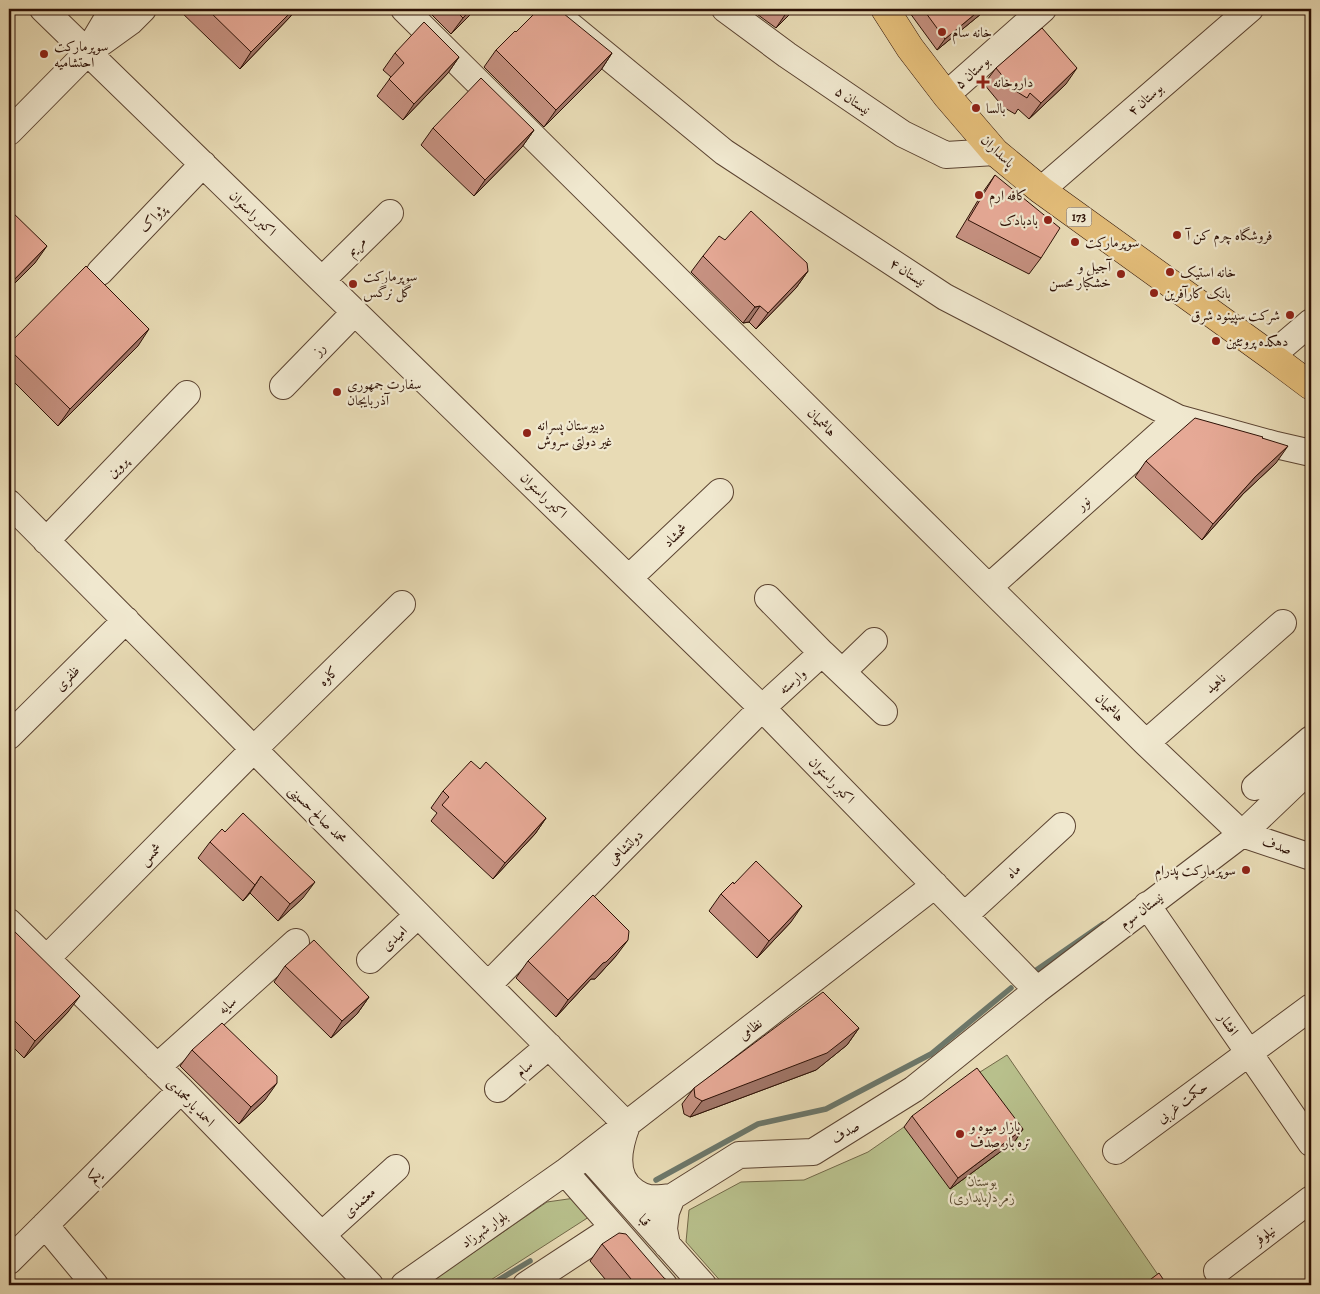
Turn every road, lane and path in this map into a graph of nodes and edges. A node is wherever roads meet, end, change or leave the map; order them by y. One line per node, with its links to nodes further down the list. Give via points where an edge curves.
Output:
1 (43, 9): 10 (street, اکبر راستوان)
2 (113, 9): 10 (street)
3 (143, 9): 10 (street)
4 (404, 9): 31 (street, هاشمیان)
5 (550, 9): 25 (street, نیستان ۴, via 724,152 945,297)
6 (726, 9): 13 (street, نیستان ۵, via 902,134 946,155)
7 (886, 9): 11 (main road, پاسداران / 173, via 910,48)
8 (1043, 9): 11 (street, بوستان ۵)
9 (1250, 9): 15 (street, بوستان ۴)
10 (87, 53): 12 (street); 14 (street, اکبر راستوان)
11 (946, 95): 13 (main road, پاسداران / 173)
12 (9, 132)
13 (995, 152): 15 (main road, پاسداران / 173)
14 (203, 164): 17 (street, پژواک); 18 (street, اکبر راستوان)
15 (1040, 190): 21 (main road, پاسداران / 173)
16 (390, 213): 18 (street, مریم)
17 (100, 272)
18 (322, 280): 19 (street, اکبر راستوان)
19 (355, 312): 22 (street, رز); 30 (street, اکبر راستوان)
20 (1311, 322): 21 (street)
21 (1271, 356): 23 (main road, پاسداران / 173)
22 (283, 386)
23 (1311, 386)
24 (187, 394): 29 (street, پروین)
25 (1178, 418): 26 (street, نیستان ۴); 31 (street, نور)
26 (1311, 453)
27 (720, 492): 30 (street, شمشاد)
28 (9, 503): 29 (street, محمد صالح حسینی)
29 (46, 541): 34 (street, محمد صالح حسینی)
30 (629, 578): 39 (street, اکبر راستوان)
31 (988, 587): 43 (street, هاشمیان)
32 (768, 598): 37 (street)
33 (402, 604): 44 (street, کاوه)
34 (126, 620): 41 (street, ظفری); 44 (street, محمد صالح حسینی)
35 (1283, 623): 43 (street, ناهید)
36 (874, 642): 38 (street)
37 (822, 653): 38 (street); 39 (street, وارسته)
38 (842, 672): 40 (street)
39 (762, 708): 50 (street, اکبر راستوان); 58 (street, دولتشاهی)
40 (884, 712)
41 (9, 736)
42 (1311, 739): 46 (street)
43 (1146, 743): 48 (street, هاشمیان)
44 (254, 749): 52 (street, محمد صالح حسینی); 56 (street, شمس)
45 (1311, 768): 48 (street, نیستان سوم)
46 (1255, 787)
47 (1062, 826): 53 (street, ماه)
48 (1242, 834): 49 (street, صدف); 51 (street, نیستان سوم)
49 (1311, 857)
50 (935, 885): 53 (street, اکبر راستوان); 66 (street, نظامی)
51 (1147, 905): 59 (street, نیستان سوم); 62 (street, افشار)
52 (418, 915): 57 (street, امیدی); 58 (street, محمد صالح حسینی)
53 (964, 915): 59 (street, اکبر راستوان)
54 (9, 922): 56 (street, احمد یارمحمدی)
55 (296, 942): 63 (street, سایه)
56 (46, 959): 63 (street, احمد یارمحمدی)
57 (370, 960)
58 (488, 985): 61 (street, محمد صالح حسینی)
59 (1037, 990): 72 (street, صدف, via 914,1089 813,1152 739,1154)
60 (1311, 1007): 62 (street, حکمت غربی)
61 (549, 1046): 64 (street, سام); 66 (street, محمد صالح حسینی)
62 (1249, 1053): 67 (street, افشار); 68 (street, حکمت غربی)
63 (157, 1067): 65 (street, احمد یارمحمدی)
64 (498, 1089)
65 (180, 1090): 74 (street, یکم); 76 (street, احمد یارمحمدی)
66 (627, 1124): 69 (street, نظامی); 72 (street, via 621,1143 619,1166 622,1178 639,1195 647,1198)
67 (1311, 1143)
68 (1116, 1150)
69 (587, 1156): 71 (street, نظامی); 77 (street, قبا)
70 (396, 1168): 76 (street, معتمدی)
71 (565, 1172): 75 (street, قبا); 82 (street, بلوار شهرزاد)
72 (672, 1197): 77 (street, via 664,1230)
73 (1311, 1198): 79 (street, نیلوفر)
74 (45, 1225): 78 (street, یکم); 80 (street)
75 (614, 1228): 83 (street); 84 (street, قبا)
76 (322, 1236): 81 (street, احمد یارمحمدی)
77 (667, 1245): 85 (street, قبا)
78 (9, 1261)
79 (1217, 1271)
80 (95, 1285)
81 (370, 1285)
82 (404, 1285)
83 (526, 1285)
84 (664, 1285)
85 (703, 1285)

